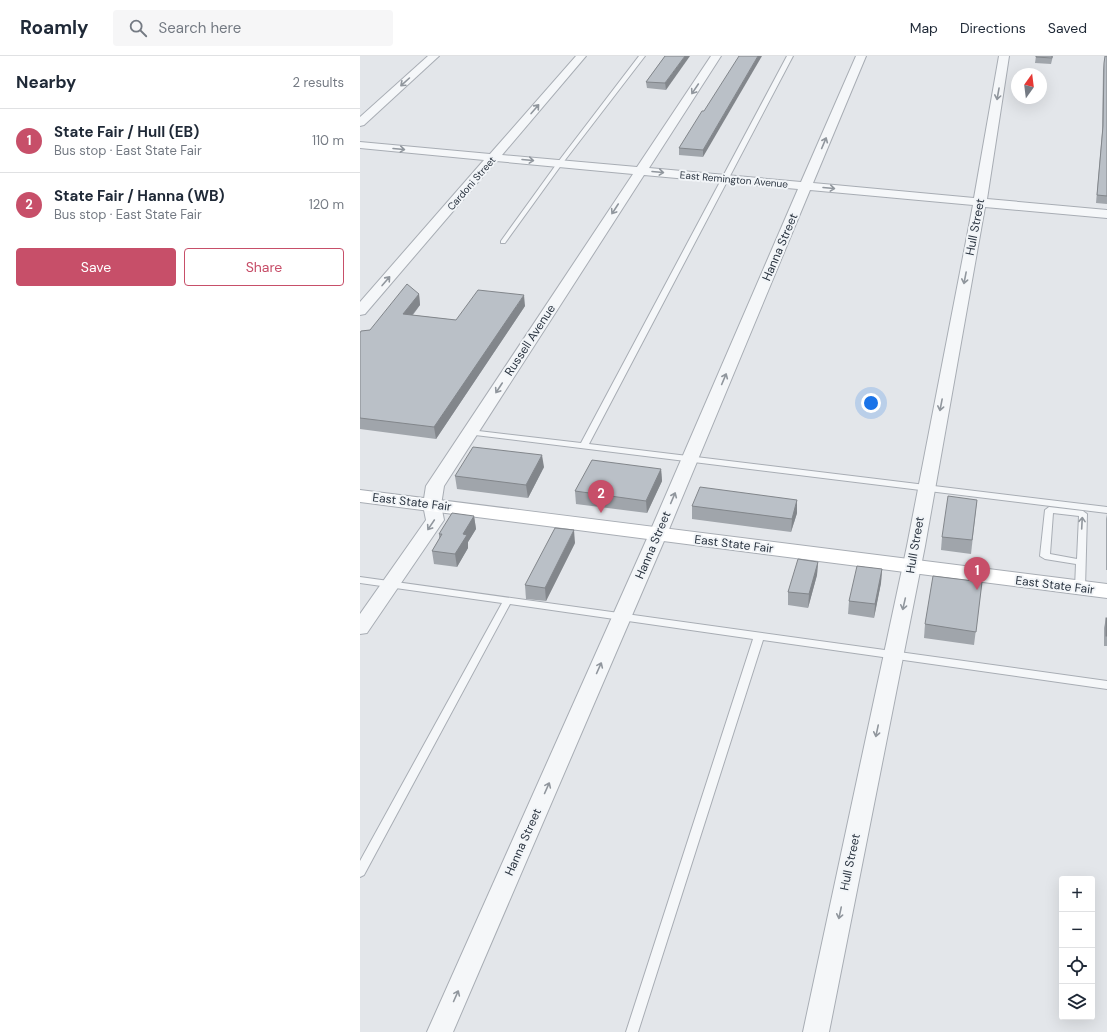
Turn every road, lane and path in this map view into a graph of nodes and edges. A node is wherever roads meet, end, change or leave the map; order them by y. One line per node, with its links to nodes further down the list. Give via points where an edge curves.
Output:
1 (434, 56): 8 (street, one-way to 8)
2 (582, 56): 10 (street, Cardoni Street, one-way to 2)
3 (642, 56): 11 (lane)
4 (716, 56): 12 (street, Russell Avenue, one-way to 12)
5 (790, 56): 13 (lane)
6 (861, 56): 14 (street, Hanna Street, one-way to 6)
7 (1004, 56): 15 (street, Hull Street, one-way to 15)
8 (360, 123)
9 (360, 145): 10 (street, East Remington Avenue, one-way to 10)
10 (493, 157): 11 (street, East Remington Avenue, one-way to 11); 18 (street, Cardoni Street, one-way to 10)
11 (560, 163): 12 (street, East Remington Avenue); 17 (lane)
12 (640, 170): 13 (street, East Remington Avenue, one-way to 13); 19 (street, Russell Avenue, one-way to 19)
13 (724, 178): 14 (street, East Remington Avenue); 20 (lane)
14 (806, 186): 15 (street, East Remington Avenue, one-way to 15); 21 (street, Hanna Street, one-way to 14)
15 (980, 202): 16 (street, East Remington Avenue); 22 (street, Hull Street, one-way to 22)
16 (1107, 214)
17 (502, 242)
18 (360, 311)
19 (470, 432): 20 (lane); 24 (street, Russell Avenue, via 435,486)
20 (584, 446): 21 (lane)
21 (690, 459): 22 (lane); 26 (street, Hanna Street, one-way to 21)
22 (925, 489): 25 (lane); 28 (street, Hull Street)
23 (360, 496): 24 (street, East State Fair)
24 (432, 505): 26 (street, East State Fair); 30 (street, Russell Avenue, one-way to 30, via 435,520)
25 (1107, 510)
26 (658, 534): 28 (street, East State Fair); 34 (street, Hanna Street)
27 (1080, 562): 27 (lane, one-way to 27, via 1083,514 1048,510 1044,556); 31 (lane)
28 (911, 565): 31 (street, East State Fair); 37 (street, Hull Street, one-way to 37)
29 (360, 580): 30 (lane)
30 (388, 584): 33 (lane); 35 (street, Russell Avenue)
31 (1080, 588): 32 (street, East State Fair)
32 (1107, 591)
33 (508, 600): 34 (lane); 39 (lane)
34 (622, 616): 36 (lane); 40 (street, Hanna Street, one-way to 34)
35 (360, 628)
36 (759, 636): 37 (lane); 41 (lane)
37 (893, 654): 38 (lane); 42 (street, Hull Street, one-way to 42)
38 (1107, 685)
39 (360, 872)
40 (440, 1032)
41 (632, 1032)
42 (816, 1032)

